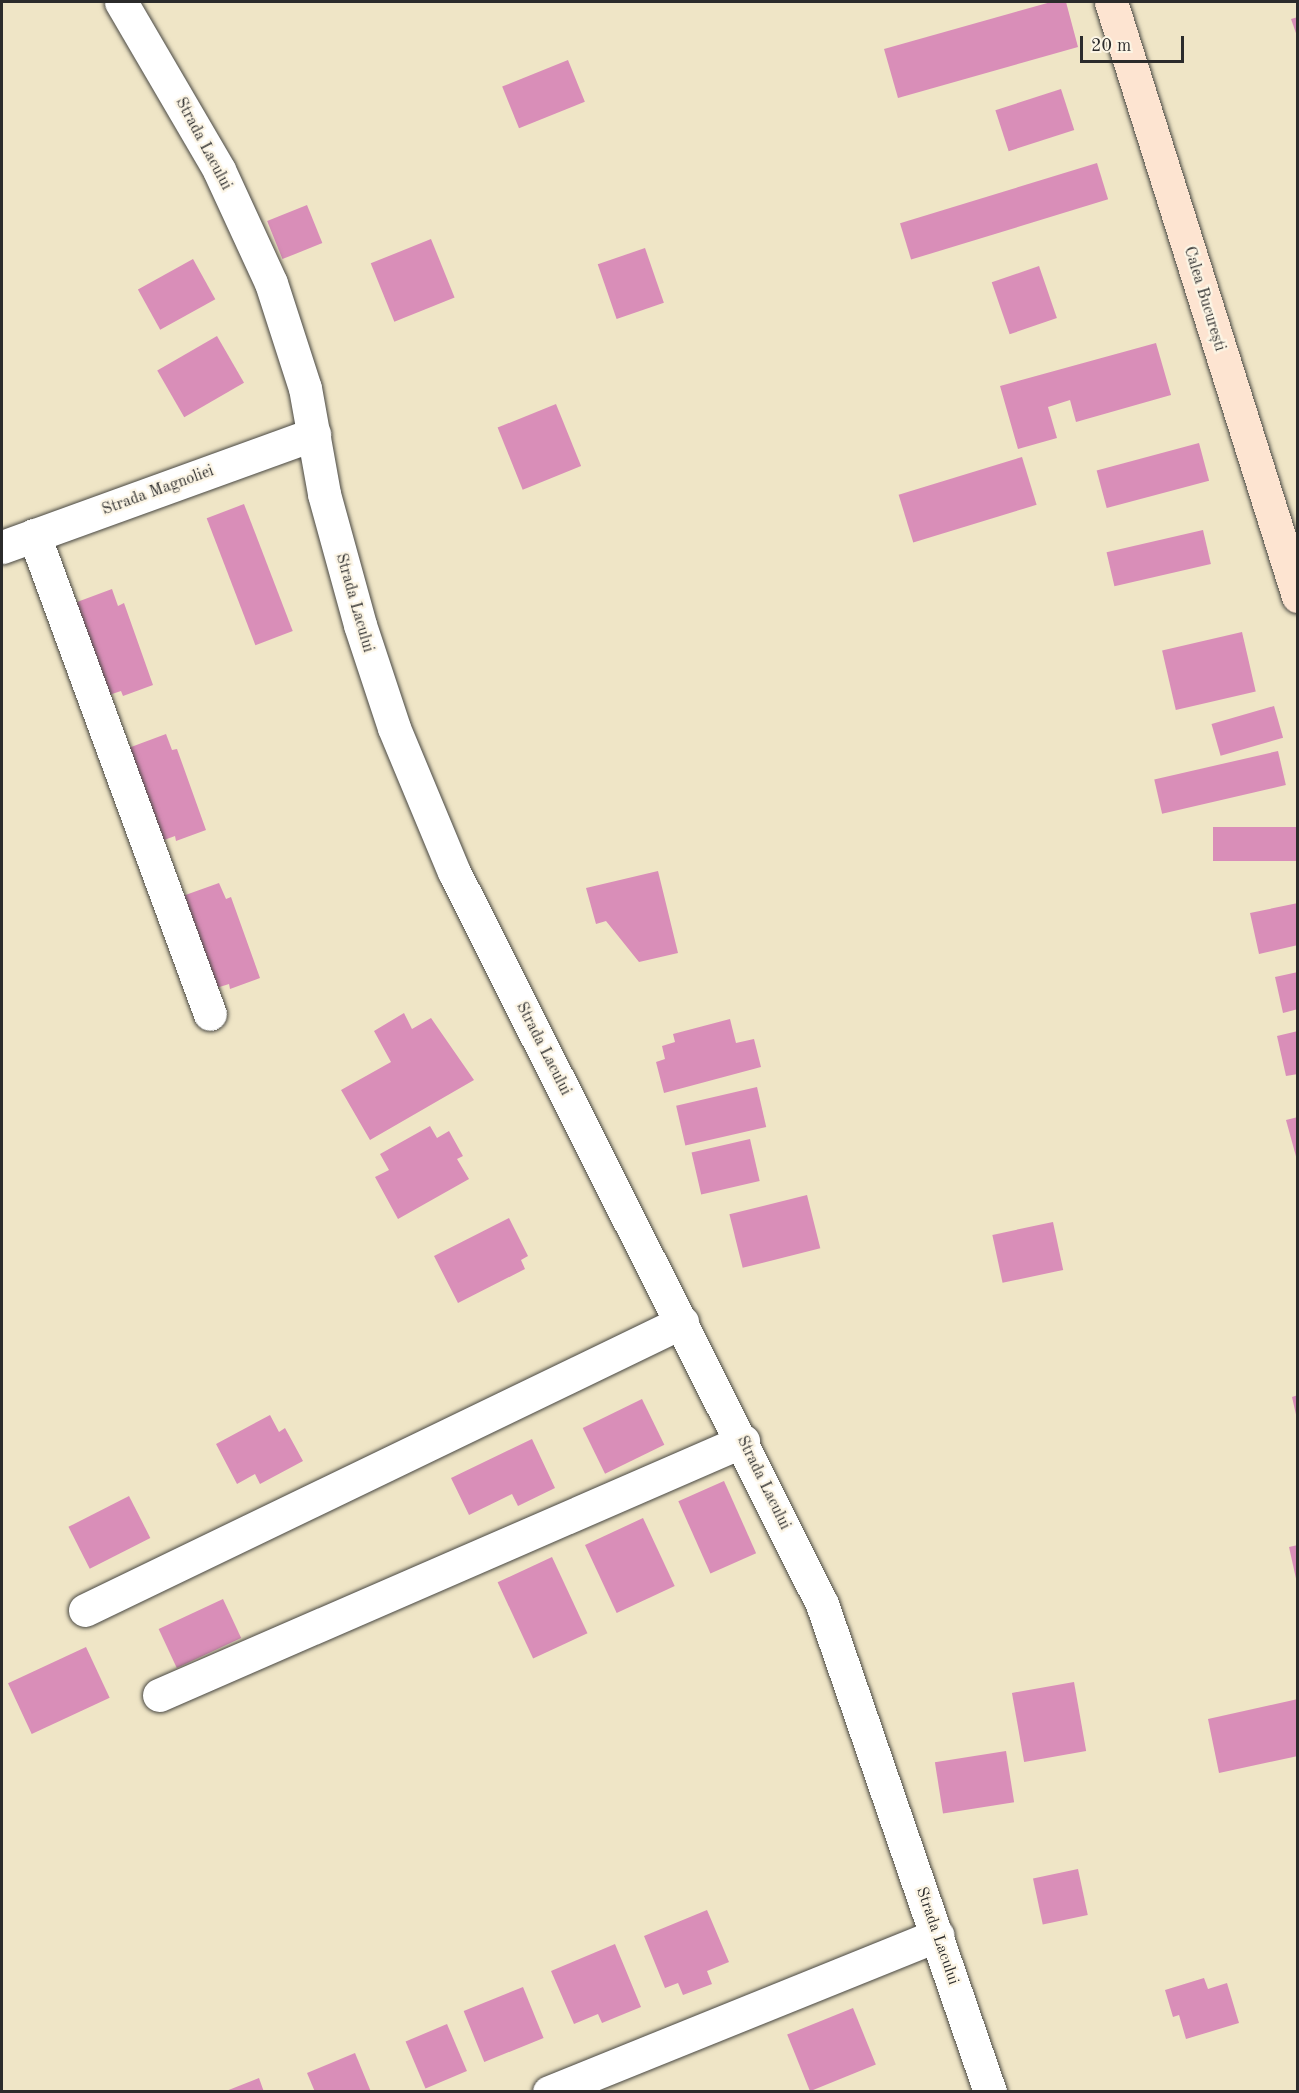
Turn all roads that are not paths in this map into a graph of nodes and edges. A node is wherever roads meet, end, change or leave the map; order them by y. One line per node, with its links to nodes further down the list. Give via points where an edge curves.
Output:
1 (122, 2): 3 (street, Strada Lacului, via 183,104 243,218 290,334)
2 (1111, 2): 6 (main road, Calea București)
3 (314, 434): 4 (street, Strada Magnoliei); 8 (street, Strada Lacului, via 324,494 348,584 398,738 469,902)
4 (34, 535): 5 (street, Strada Magnoliei); 7 (street)
5 (2, 547)
6 (1298, 596)
7 (210, 1014)
8 (682, 1322): 9 (street, Strada Lacului); 10 (street)
9 (743, 1441): 11 (street); 12 (street, Strada Lacului, via 838,1642)
10 (85, 1610)
11 (159, 1695)
12 (938, 1935): 13 (street); 14 (street, Strada Lacului)
13 (549, 2091)
14 (990, 2091)

